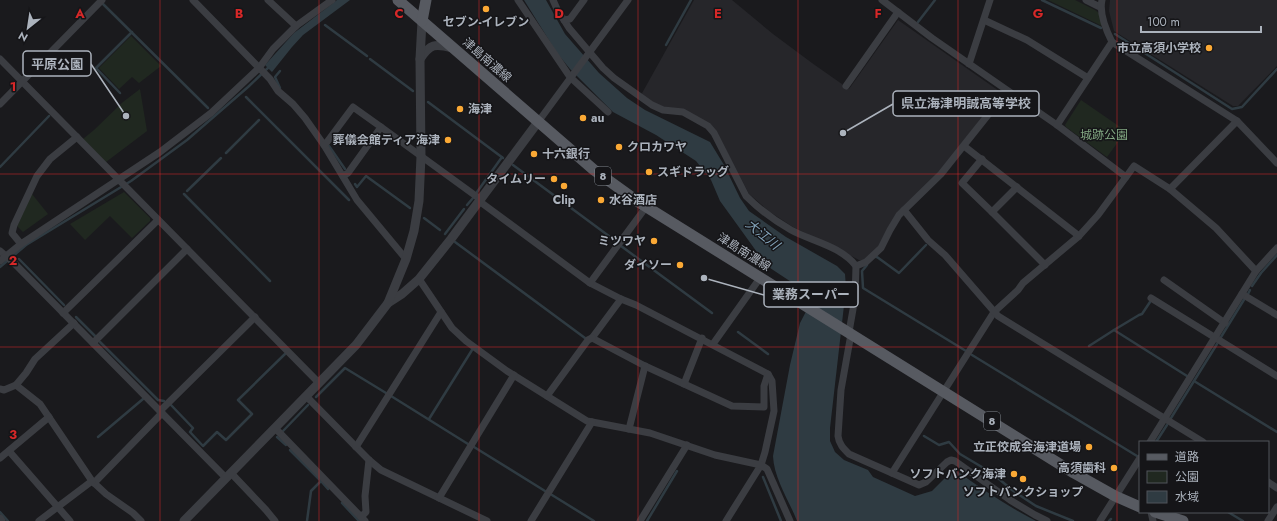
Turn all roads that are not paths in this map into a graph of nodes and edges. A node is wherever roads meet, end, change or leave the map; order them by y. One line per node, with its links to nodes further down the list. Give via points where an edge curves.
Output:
1 (102, 0): 29 (street)
2 (193, 0): 26 (street)
3 (268, 0): 19 (street)
4 (332, 0): 19 (street)
5 (398, 0): 18 (main road, 津島南濃線)
6 (426, 0): 18 (main road)
7 (518, 0): 27 (street)
8 (553, 0): 16 (street)
9 (584, 0): 16 (street, via 570,19)
10 (628, 0): 22 (street)
11 (882, 0): 15 (street)
12 (990, 0): 17 (street)
13 (1086, 0): 14 (street)
14 (1101, 3): 20 (street)
15 (898, 12): 25 (street); 30 (street)
16 (564, 20): 22 (street)
17 (984, 20): 25 (street); 28 (street, via 1027,40)
18 (422, 21): 21 (main road, 津島南濃線 / 8); 24 (street)
19 (296, 26): 26 (street, via 273,49)
20 (1112, 42): 28 (street); 34 (street)
21 (452, 48): 24 (street, via 434,45); 35 (main road, 津島南濃線 / 8)
22 (588, 53): 27 (street); 62 (street, via 614,78 652,105 663,110 682,112 708,126 746,196 753,203 790,230 844,255)
23 (0, 59): 29 (street)
24 (420, 59): 41 (street)
25 (970, 64): 31 (street)
26 (259, 68): 39 (street, via 306,118); 46 (street, via 211,113)
27 (572, 76): 33 (street); 35 (street)
28 (1088, 78): 36 (street)
29 (22, 81): 32 (street); 38 (street)
30 (846, 86)
31 (1007, 91): 36 (street); 40 (street)
32 (0, 104)
33 (608, 112)
34 (1238, 121): 43 (street); 48 (street)
35 (538, 122): 49 (street); 50 (main road, 津島南濃線 / 8, via 594,170)
36 (1057, 125): 45 (street)
37 (381, 127): 39 (street, via 353,106); 41 (street); 44 (street, via 348,173)
38 (77, 137): 46 (street); 55 (street, via 50,159 37,176 14,225 12,233)
39 (324, 145): 44 (street)
40 (964, 146): 42 (street); 51 (street, via 941,174)
41 (421, 156): 49 (street); 59 (street, via 419,201)
42 (982, 159): 47 (street); 52 (street, via 962,183)
43 (1277, 162)
44 (343, 176): 59 (street, via 357,200)
45 (1126, 177): 48 (street, via 1134,166); 54 (street)
46 (120, 181): 53 (street); 55 (street)
47 (1017, 187): 52 (street); 54 (street)
48 (1170, 189): 63 (street, via 1216,228)
49 (479, 200): 65 (street); 67 (street)
50 (646, 207): 64 (main road, 津島南濃線 / 8); 67 (street)
51 (904, 210): 62 (street, via 881,248 866,262); 73 (street)
52 (992, 212): 61 (street)
53 (158, 220): 57 (street); 74 (street)
54 (1079, 236): 61 (street)
55 (20, 244): 58 (street)
56 (1277, 248): 63 (street)
57 (187, 249): 76 (street); 83 (street)
58 (5, 254): 60 (street); 74 (street)
59 (406, 259): 71 (street)
60 (0, 261)
61 (1045, 265): 73 (street)
62 (856, 266): 79 (street, via 855,298)
63 (1256, 271): 68 (street)
64 (760, 278): 79 (main road, 津島南濃線 / 8); 84 (street)
65 (419, 279): 71 (street); 72 (street)
66 (1164, 280): 78 (street)
67 (590, 283): 70 (street)
68 (1242, 294): 75 (street); 78 (street)
69 (1151, 298): 82 (street)
70 (621, 299): 80 (street); 81 (street, via 636,304)
71 (388, 303): 89 (street, via 356,345)
72 (441, 312): 87 (street, via 452,328 466,341); 105 (street)
73 (994, 312): 93 (street); 98 (street)
74 (63, 313): 77 (street)
75 (1277, 315)
76 (254, 317): 89 (street); 96 (street)
77 (74, 323): 83 (street); 91 (street, via 35,359)
78 (1225, 323): 82 (street)
79 (849, 332): 93 (main road, 津島南濃線 / 8); 111 (street, via 841,390 839,442 849,454)
80 (592, 338): 85 (street); 95 (street)
81 (702, 338): 84 (street); 90 (street)
82 (1215, 338): 88 (street); 98 (street)
83 (93, 343): 96 (street)
84 (713, 344): 86 (street)
85 (645, 366): 90 (street); 101 (street)
86 (768, 374): 90 (street, via 764,386 764,408 732,406); 110 (street, via 772,381 774,411)
87 (514, 375): 95 (street); 115 (street)
88 (1277, 376)
89 (319, 383): 94 (street)
90 (684, 384)
91 (16, 385): 92 (street); 97 (street, via 40,404)
92 (1, 390)
93 (944, 392): 111 (street); 114 (main road, 津島南濃線 / 8)
94 (306, 396): 100 (street); 105 (street)
95 (547, 396): 99 (street)
96 (161, 412): 112 (street); 113 (street)
97 (49, 417): 106 (street); 113 (street)
98 (1165, 418): 102 (street); 103 (street)
99 (592, 422): 101 (street); 129 (street)
100 (275, 428): 112 (street); 121 (street)
101 (629, 429): 104 (street)
102 (1151, 441)
103 (1201, 441)
104 (687, 445): 110 (street); 130 (street)
105 (356, 447): 108 (street)
106 (9, 451): 107 (street); 116 (street)
107 (0, 458)
108 (368, 460): 115 (street, via 381,470); 121 (street, via 366,512)
109 (1139, 460): 114 (street)
110 (761, 465): 131 (street); 132 (street, via 767,469)
111 (892, 473): 133 (street, via 919,485 926,482 947,462 955,461 1010,500)
112 (228, 476): 126 (street); 127 (street)
113 (93, 482): 116 (street); 125 (street)
114 (1115, 496): 117 (main road, 津島南濃線 / 8); 134 (street)
115 (439, 498): 128 (street)
116 (57, 506): 123 (street); 124 (street)
117 (1139, 507)
118 (1277, 507): 136 (street)
119 (1158, 513): 135 (main road)
120 (0, 518): 122 (street)
121 (363, 519)
122 (2, 521)
123 (39, 521)
124 (70, 521)
125 (141, 521)
126 (184, 521)
127 (275, 521)
128 (486, 521)
129 (531, 521)
130 (640, 521)
131 (726, 521)
132 (790, 521)
133 (1047, 521)
134 (1100, 521)
135 (1183, 521)
136 (1268, 521)

